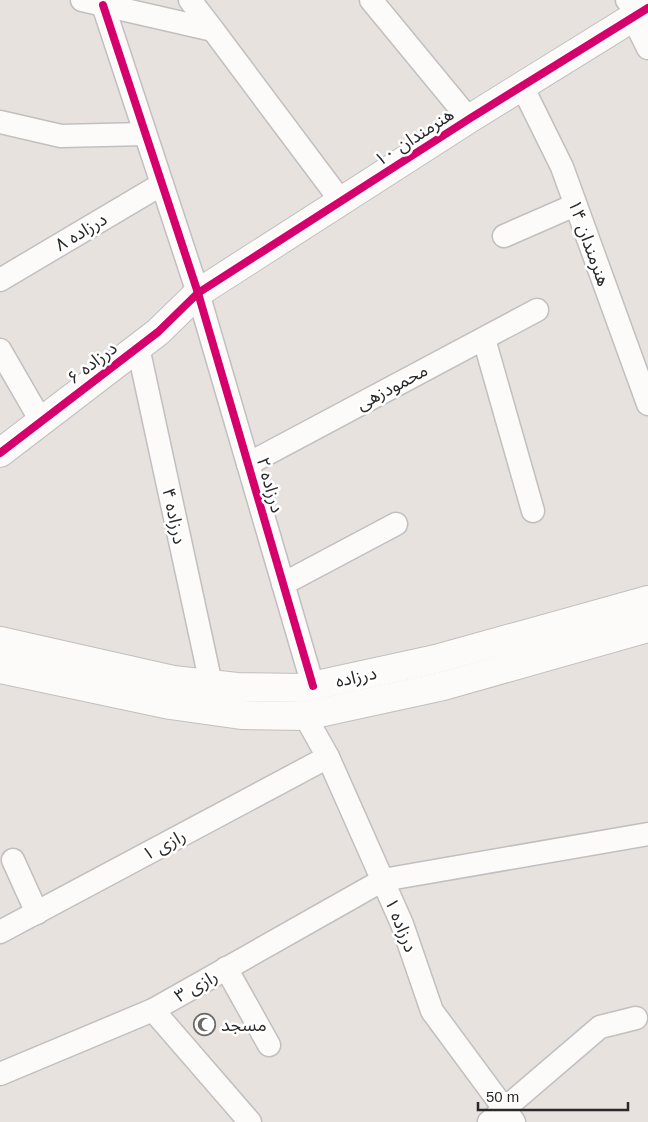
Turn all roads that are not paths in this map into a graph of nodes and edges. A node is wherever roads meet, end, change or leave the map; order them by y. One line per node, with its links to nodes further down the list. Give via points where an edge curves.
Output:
1 (190, 0): 5 (street)
2 (371, 0): 8 (street)
3 (92, 3): 5 (street); 10 (street, درزاده ۲)
4 (637, 10): 6 (street); 7 (main road, هنرمندان ۱۰)
5 (214, 30): 12 (street)
6 (648, 48)
7 (522, 86): 8 (main road, هنرمندان ۱۰); 13 (street, هنرمندان ۱۴, via 562,167)
8 (469, 119): 12 (main road, هنرمندان ۱۰)
9 (0, 122): 10 (street, via 61,136)
10 (145, 134): 11 (street, درزاده ۲)
11 (162, 184): 15 (street, درزاده ۸); 16 (street, درزاده ۲)
12 (341, 201): 16 (main road, هنرمندان ۱۰)
13 (576, 205): 14 (street); 21 (street, هنرمندان ۱۴)
14 (504, 236)
15 (0, 280)
16 (198, 293): 19 (main road, درزاده ۶); 24 (street, درزاده ۲)
17 (537, 310): 18 (street, محمودزهی)
18 (484, 339): 24 (street, محمودزهی); 25 (street)
19 (138, 347): 22 (main road, درزاده ۶); 32 (street, درزاده ۴)
20 (0, 350): 22 (street)
21 (648, 404)
22 (41, 421): 23 (main road, درزاده ۶)
23 (0, 452)
24 (248, 464): 27 (street, درزاده ۲)
25 (533, 512)
26 (396, 524): 27 (street)
27 (283, 584): 33 (street, درزاده ۲)
28 (648, 600): 33 (main road, درزاده, via 436,659)
29 (648, 628): 34 (main road, درزاده, via 443,686)
30 (0, 642): 32 (main road, درزاده, via 173,680)
31 (0, 669): 34 (main road, درزاده, via 178,706 241,715)
32 (211, 684): 33 (main road, درزاده)
33 (313, 686)
34 (306, 716): 35 (street, درزاده ۱)
35 (328, 757): 38 (street, درزاده ۱); 39 (street, رازی ۱)
36 (648, 834): 38 (street, رازی ۳)
37 (13, 860): 39 (street)
38 (383, 880): 41 (street, رازی ۳); 46 (street, درزاده ۱, via 432,1011)
39 (37, 913): 40 (street, رازی ۱)
40 (0, 932)
41 (226, 968): 42 (street, رازی ۳); 44 (street)
42 (153, 1010): 45 (street, رازی ۳); 47 (street)
43 (636, 1018): 46 (street, via 600,1027)
44 (269, 1045)
45 (0, 1074)
46 (502, 1118)
47 (250, 1122)

